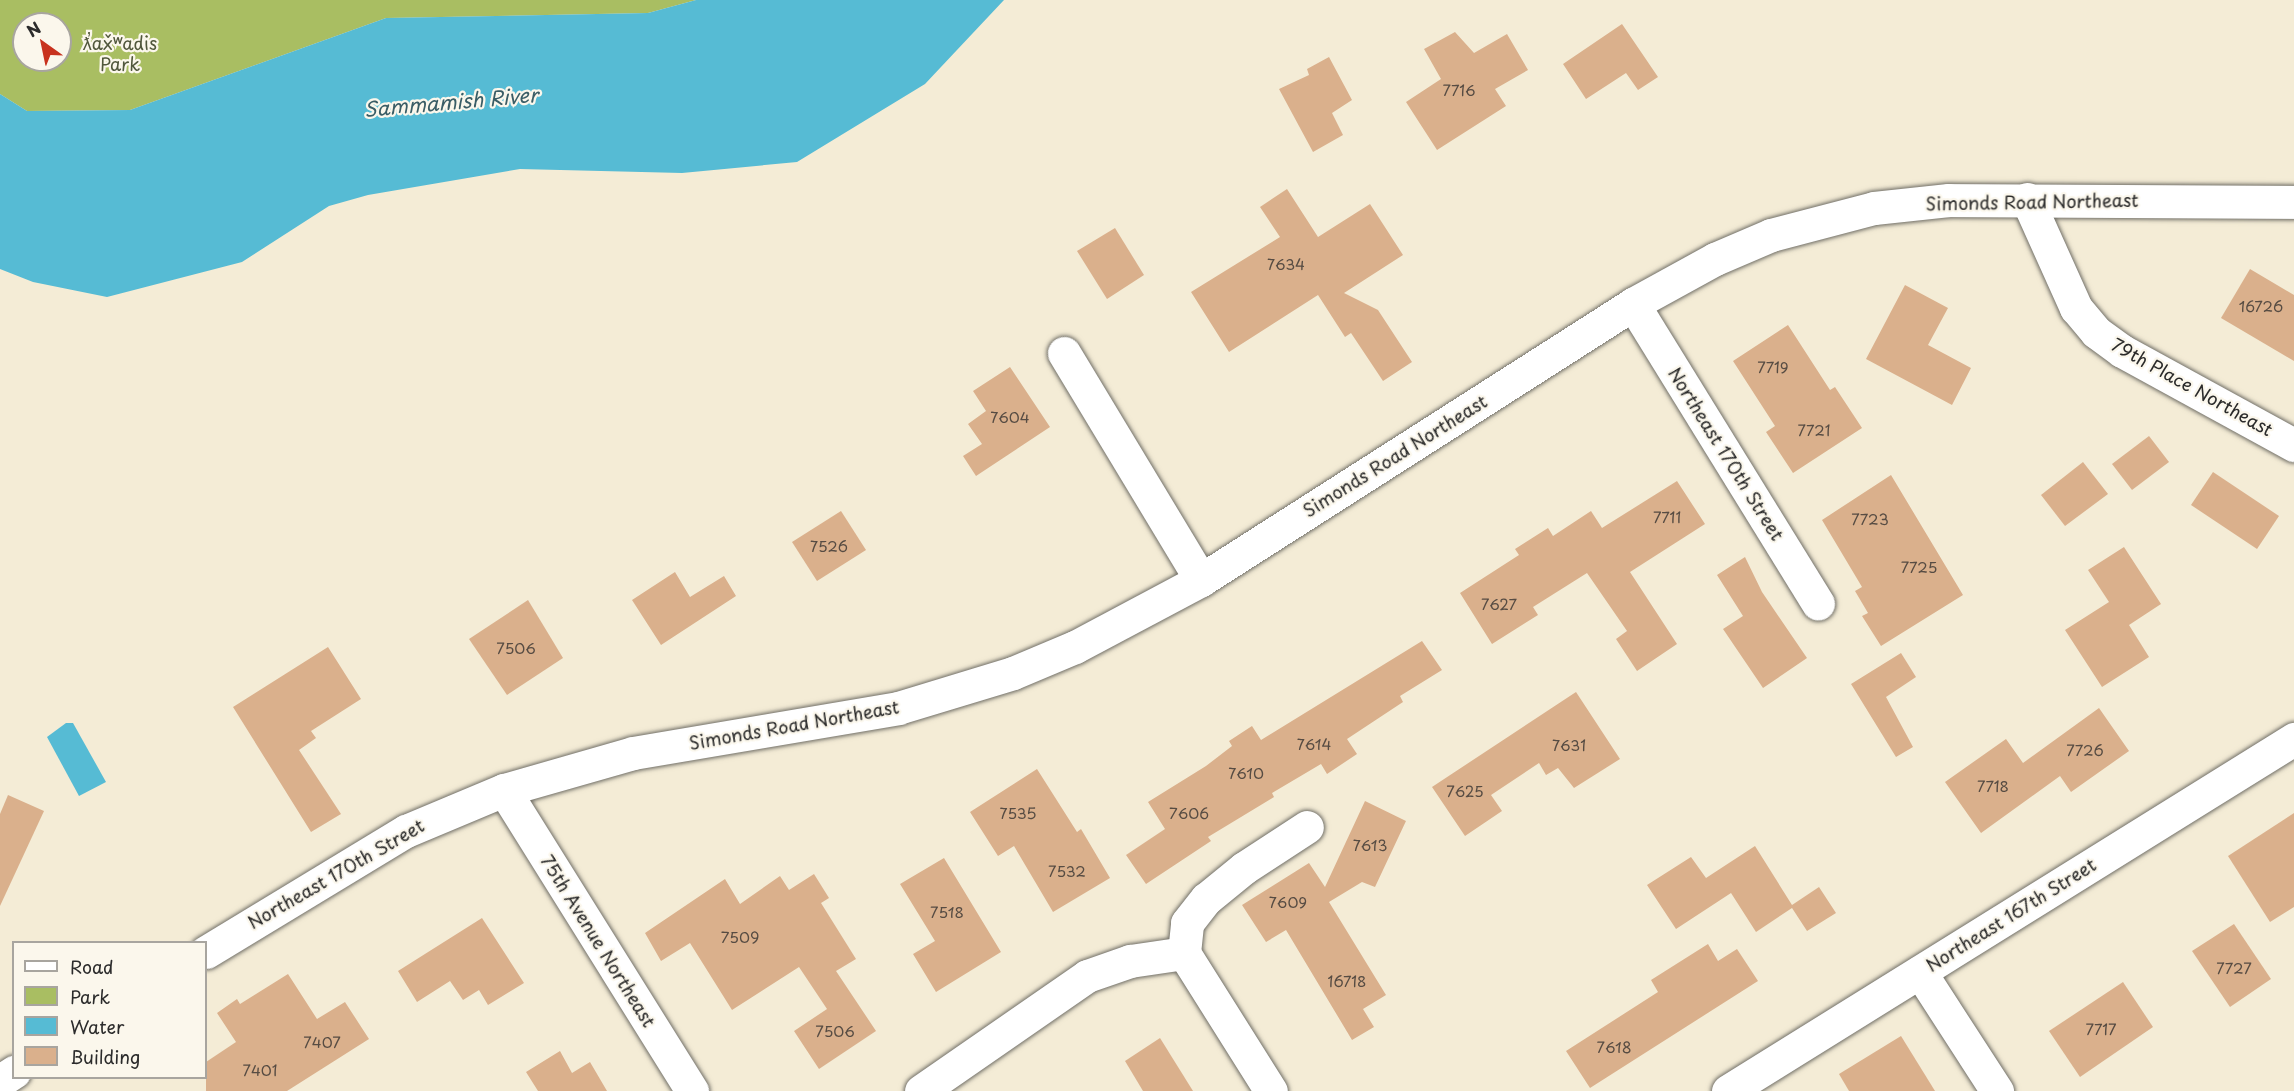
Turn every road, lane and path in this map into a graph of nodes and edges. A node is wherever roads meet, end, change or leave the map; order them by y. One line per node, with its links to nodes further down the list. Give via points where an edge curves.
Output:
1 (2027, 199): 2 (street, Simonds Road Northeast); 3 (street, Simonds Road Northeast, via 1949,200 1874,208 1820,220 1715,259); 5 (street, 79th Place Northeast, via 2076,308 2096,332 2122,351)
2 (2294, 201)
3 (1633, 304): 6 (street, Simonds Road Northeast); 7 (street, Northeast 170th Street)
4 (1064, 353): 6 (street)
5 (2294, 445)
6 (1201, 580): 9 (street, Simonds Road Northeast, via 1075,647 1013,673 940,696 857,717 633,753)
7 (1818, 604)
8 (2290, 750): 13 (street, Northeast 167th Street)
9 (504, 790): 11 (street, Northeast 170th Street, via 406,831); 14 (street, 75th Avenue Northeast)
10 (1307, 827): 12 (street, via 1244,868 1206,899 1187,922)
11 (207, 951)
12 (1184, 953): 15 (street, via 1130,960 1087,976); 16 (street)
13 (1920, 972): 17 (street, Northeast 167th Street); 18 (street)
14 (692, 1091)
15 (921, 1091)
16 (1271, 1091)
17 (1728, 1091)
18 (1997, 1091)

